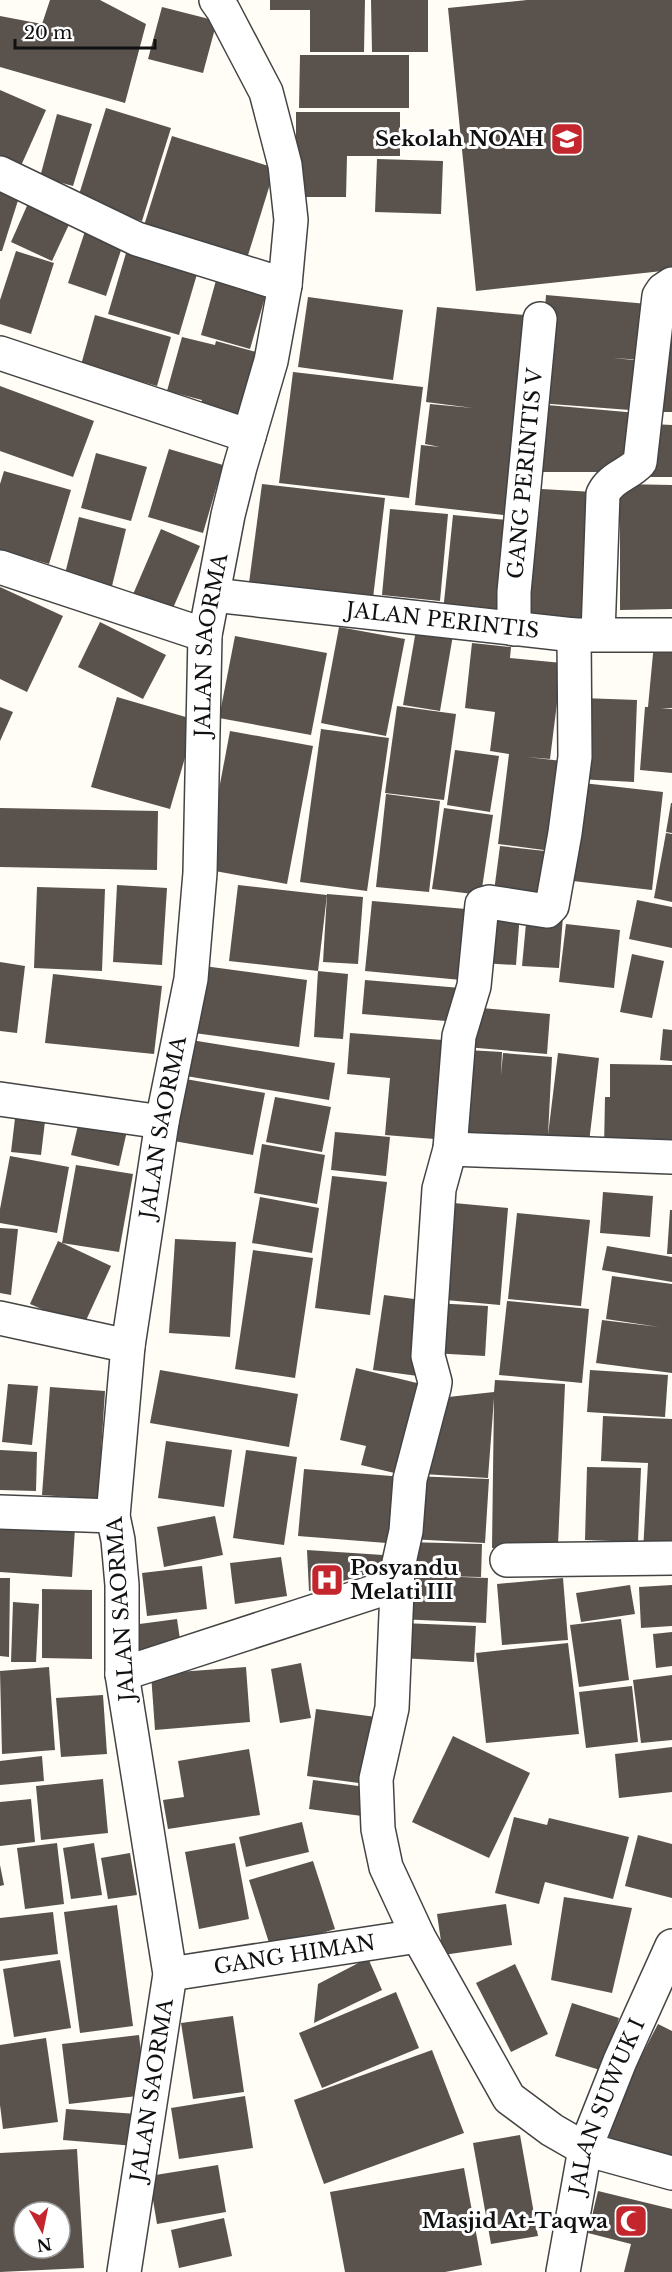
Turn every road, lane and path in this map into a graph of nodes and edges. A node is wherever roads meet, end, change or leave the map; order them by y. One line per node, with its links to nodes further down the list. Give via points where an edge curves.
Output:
1 (216, 0): 4 (street, JALAN SAORMA, via 266,92 285,165 291,220)
2 (0, 172): 4 (street, via 137,239)
3 (672, 284): 12 (street, via 660,296 640,462 615,478 603,494)
4 (285, 285): 7 (street, JALAN SAORMA, via 271,362)
5 (540, 319): 10 (street, GANG PERINTIS V, via 514,592)
6 (0, 353): 7 (street)
7 (249, 436): 9 (street, JALAN SAORMA, via 228,515)
8 (0, 567): 11 (street)
9 (213, 595): 10 (street, JALAN PERINTIS); 11 (street, JALAN SAORMA)
10 (514, 629): 12 (street, JALAN PERINTIS)
11 (205, 635): 15 (street, JALAN SAORMA, via 200,873 191,979)
12 (586, 635): 13 (street, JALAN PERINTIS); 16 (street, via 575,757 552,906 547,911 482,904 474,987 459,1036)
13 (672, 635)
14 (0, 1099): 15 (street)
15 (162, 1122): 19 (street, JALAN SAORMA)
16 (450, 1149): 17 (street); 24 (street, via 440,1189 428,1356 435,1382 410,1479)
17 (672, 1157)
18 (0, 1318): 19 (street)
19 (128, 1346): 21 (street, JALAN SAORMA)
20 (0, 1512): 21 (street)
21 (113, 1516): 25 (street, JALAN SAORMA, via 122,1585)
22 (672, 1558): 23 (street)
23 (507, 1560)
24 (398, 1584): 25 (street); 26 (street, via 392,1708 376,1779 378,1828 386,1867)
25 (122, 1674): 28 (street, JALAN SAORMA)
26 (418, 1936): 28 (street, GANG HIMAN); 29 (street, via 509,2098)
27 (672, 1946): 29 (street, JALAN SUWUK I)
28 (170, 1974): 31 (street, JALAN SAORMA)
29 (585, 2149): 30 (street); 32 (street, JALAN SUWUK I)
30 (672, 2173)
31 (124, 2272)
32 (563, 2272)

